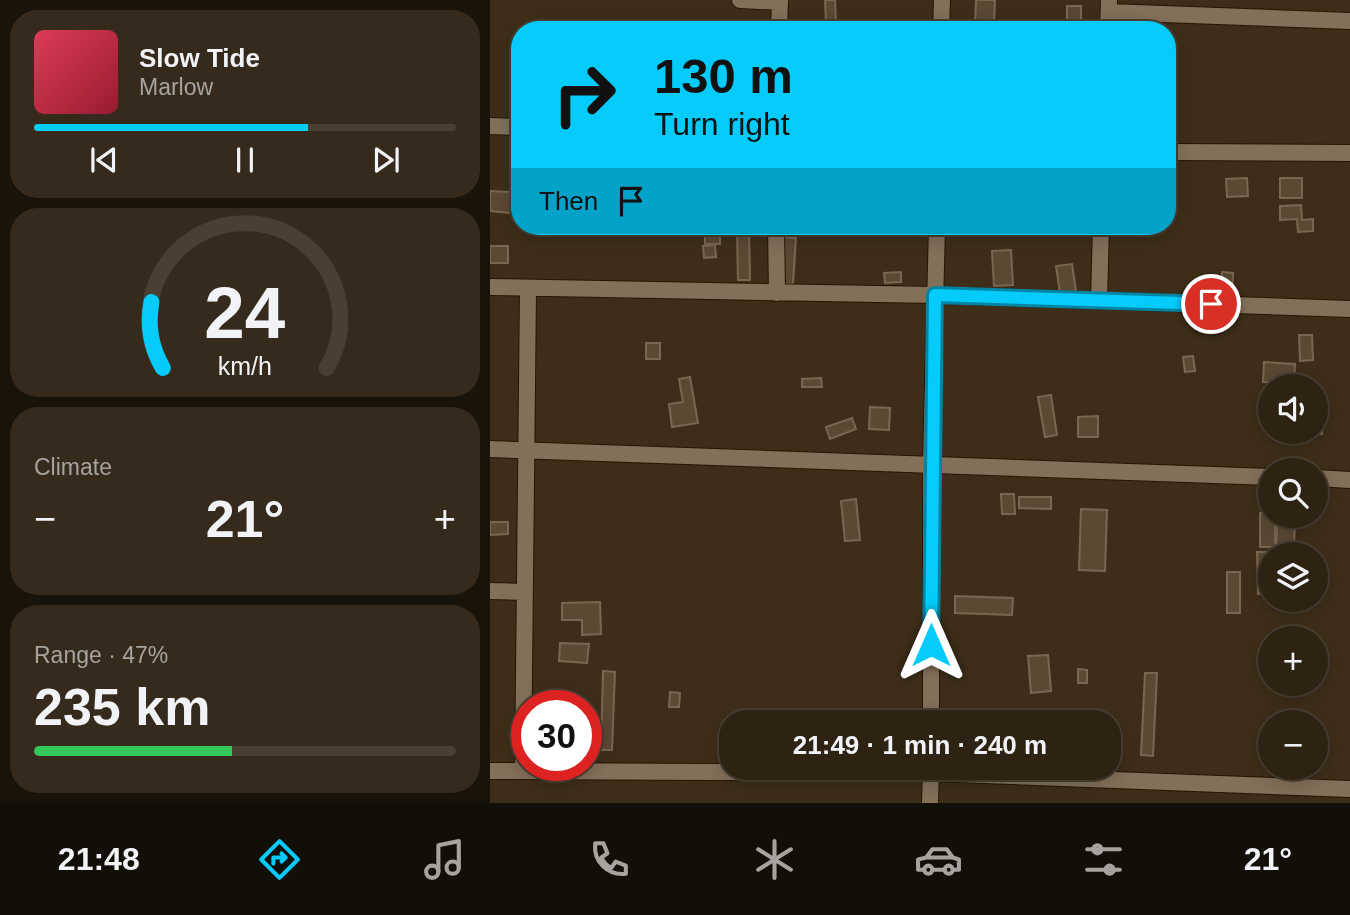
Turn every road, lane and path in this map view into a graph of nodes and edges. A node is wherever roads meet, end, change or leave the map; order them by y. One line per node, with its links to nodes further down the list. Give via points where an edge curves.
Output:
1 (740, 0): 3 (street)
2 (942, 0): 6 (street)
3 (780, 1): 5 (street)
4 (1109, 6): 7 (street)
5 (779, 21)
6 (941, 21)
7 (1350, 22)
8 (490, 126): 9 (street)
9 (511, 127)
10 (1176, 152): 11 (street)
11 (1350, 153)
12 (776, 235): 17 (street)
13 (937, 235): 18 (street)
14 (1101, 235): 19 (street)
15 (490, 287): 16 (street)
16 (528, 289): 17 (street); 22 (street)
17 (777, 293): 18 (street)
18 (935, 295): 19 (street); 23 (street)
19 (1100, 301): 20 (street)
20 (1350, 309)
21 (490, 449): 22 (street)
22 (527, 450): 23 (street); 28 (street)
23 (931, 464): 24 (street); 30 (street)
24 (1258, 477)
25 (1328, 479): 26 (street)
26 (1350, 480)
27 (490, 591): 28 (street)
28 (525, 592): 29 (street)
29 (524, 690)
30 (931, 710)
31 (490, 771): 32 (street)
32 (511, 771)
33 (602, 771): 34 (street)
34 (719, 771)
35 (1121, 779): 37 (street)
36 (931, 780): 38 (street)
37 (1350, 789)
38 (930, 803)

